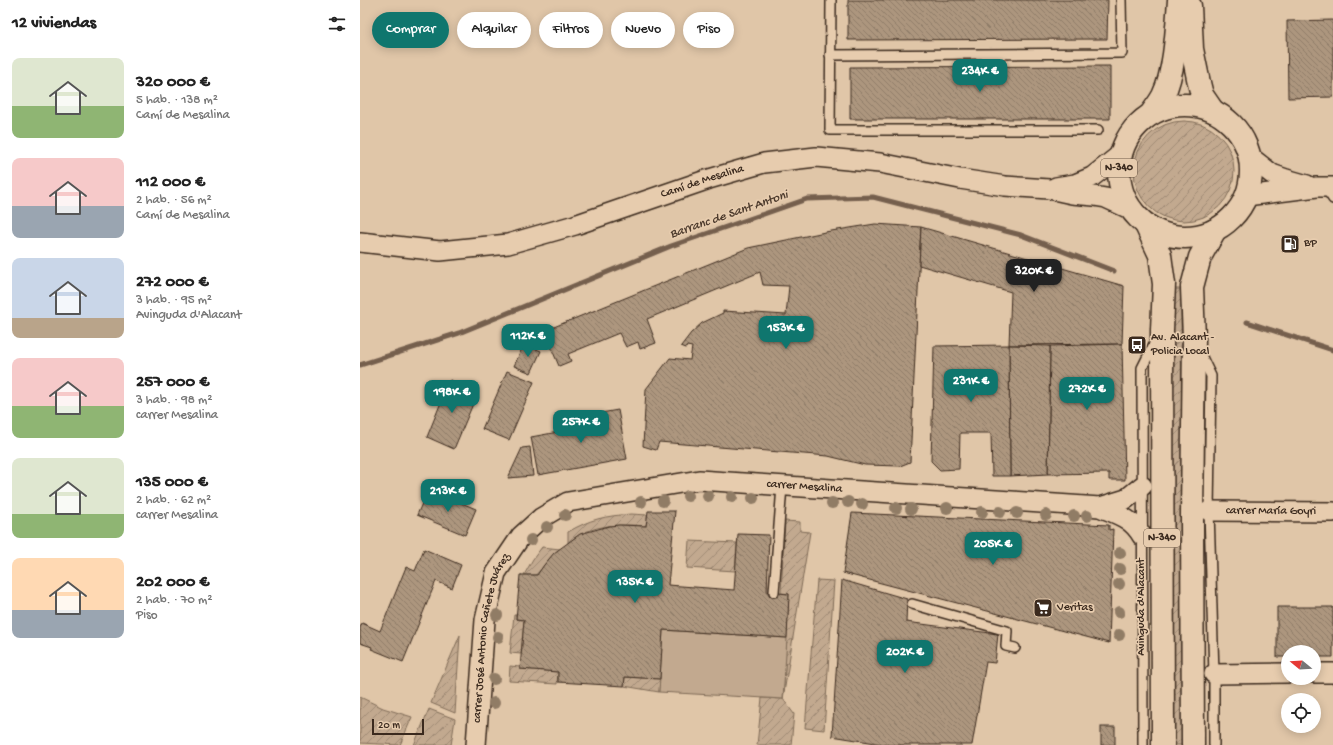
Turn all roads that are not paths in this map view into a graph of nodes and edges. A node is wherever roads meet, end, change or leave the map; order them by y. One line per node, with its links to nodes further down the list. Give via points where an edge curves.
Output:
1 (831, 0): 5 (lane)
2 (1122, 0): 5 (lane, via 1122,53)
3 (1179, 0): 7 (highway, N-340, via 1170,79)
4 (1190, 0): 6 (highway, N-340, via 1192,49 1199,83 1202,95)
5 (830, 55): 8 (lane, via 830,130)
6 (1213, 111): 7 (highway, N-340, via 1198,106 1181,105); 10 (highway, N-340, via 1236,129 1245,142)
7 (1151, 114): 9 (highway, N-340, via 1132,131)
8 (1098, 130)
9 (1121, 154): 11 (street, Camí de Mesalina, via 1092,177 1075,184); 14 (highway, N-340, via 1119,178 1126,200)
10 (1249, 156): 12 (street, via 1272,174); 13 (highway, N-340, via 1251,170)
11 (1049, 189): 14 (street, Camí de Mesalina, via 1106,198); 16 (street, Camí de Mesalina, via 1005,186 880,163 816,157 764,163 575,225 508,244 440,251)
12 (1327, 190): 13 (street)
13 (1246, 196): 15 (highway, N-340, via 1230,219)
14 (1139, 217): 15 (highway, N-340, via 1157,231 1180,237); 17 (highway, Avinguda d'Alacant / N-340, via 1160,255 1164,284)
15 (1215, 230): 18 (highway, N-340, via 1200,257 1192,286)
16 (360, 242)
17 (1162, 330): 20 (lane, Avinguda d'Alacant, via 1142,368); 35 (highway, Avinguda d'Alacant / N-340)
18 (1194, 338): 22 (lane, via 1210,376); 36 (highway, N-340)
19 (782, 486): 21 (street, carrer Mesalina); 24 (street, carrer Mesalina, via 699,480 568,502 541,518); 26 (lane)
20 (1142, 486): 21 (street, carrer Mesalina, via 1126,499); 25 (lane, Avinguda d'Alacant)
21 (1100, 507): 25 (street, carrer Mesalina, via 1127,519 1138,528)
22 (1209, 511): 23 (street, carrer María Goyri); 32 (lane)
23 (1333, 512)
24 (521, 536): 33 (street, carrer José Antonio Cañete Juárez, via 496,573 485,620)
25 (1142, 536): 34 (lane, Avinguda d'Alacant)
26 (774, 592)
27 (912, 604): 28 (lane, via 1008,631 1006,646)
28 (1016, 648)
29 (1281, 673): 32 (street)
30 (1321, 673): 31 (street)
31 (1333, 673)
32 (1214, 674): 37 (lane)
33 (476, 745)
34 (1143, 745)
35 (1163, 745)
36 (1193, 745)
37 (1214, 745)

